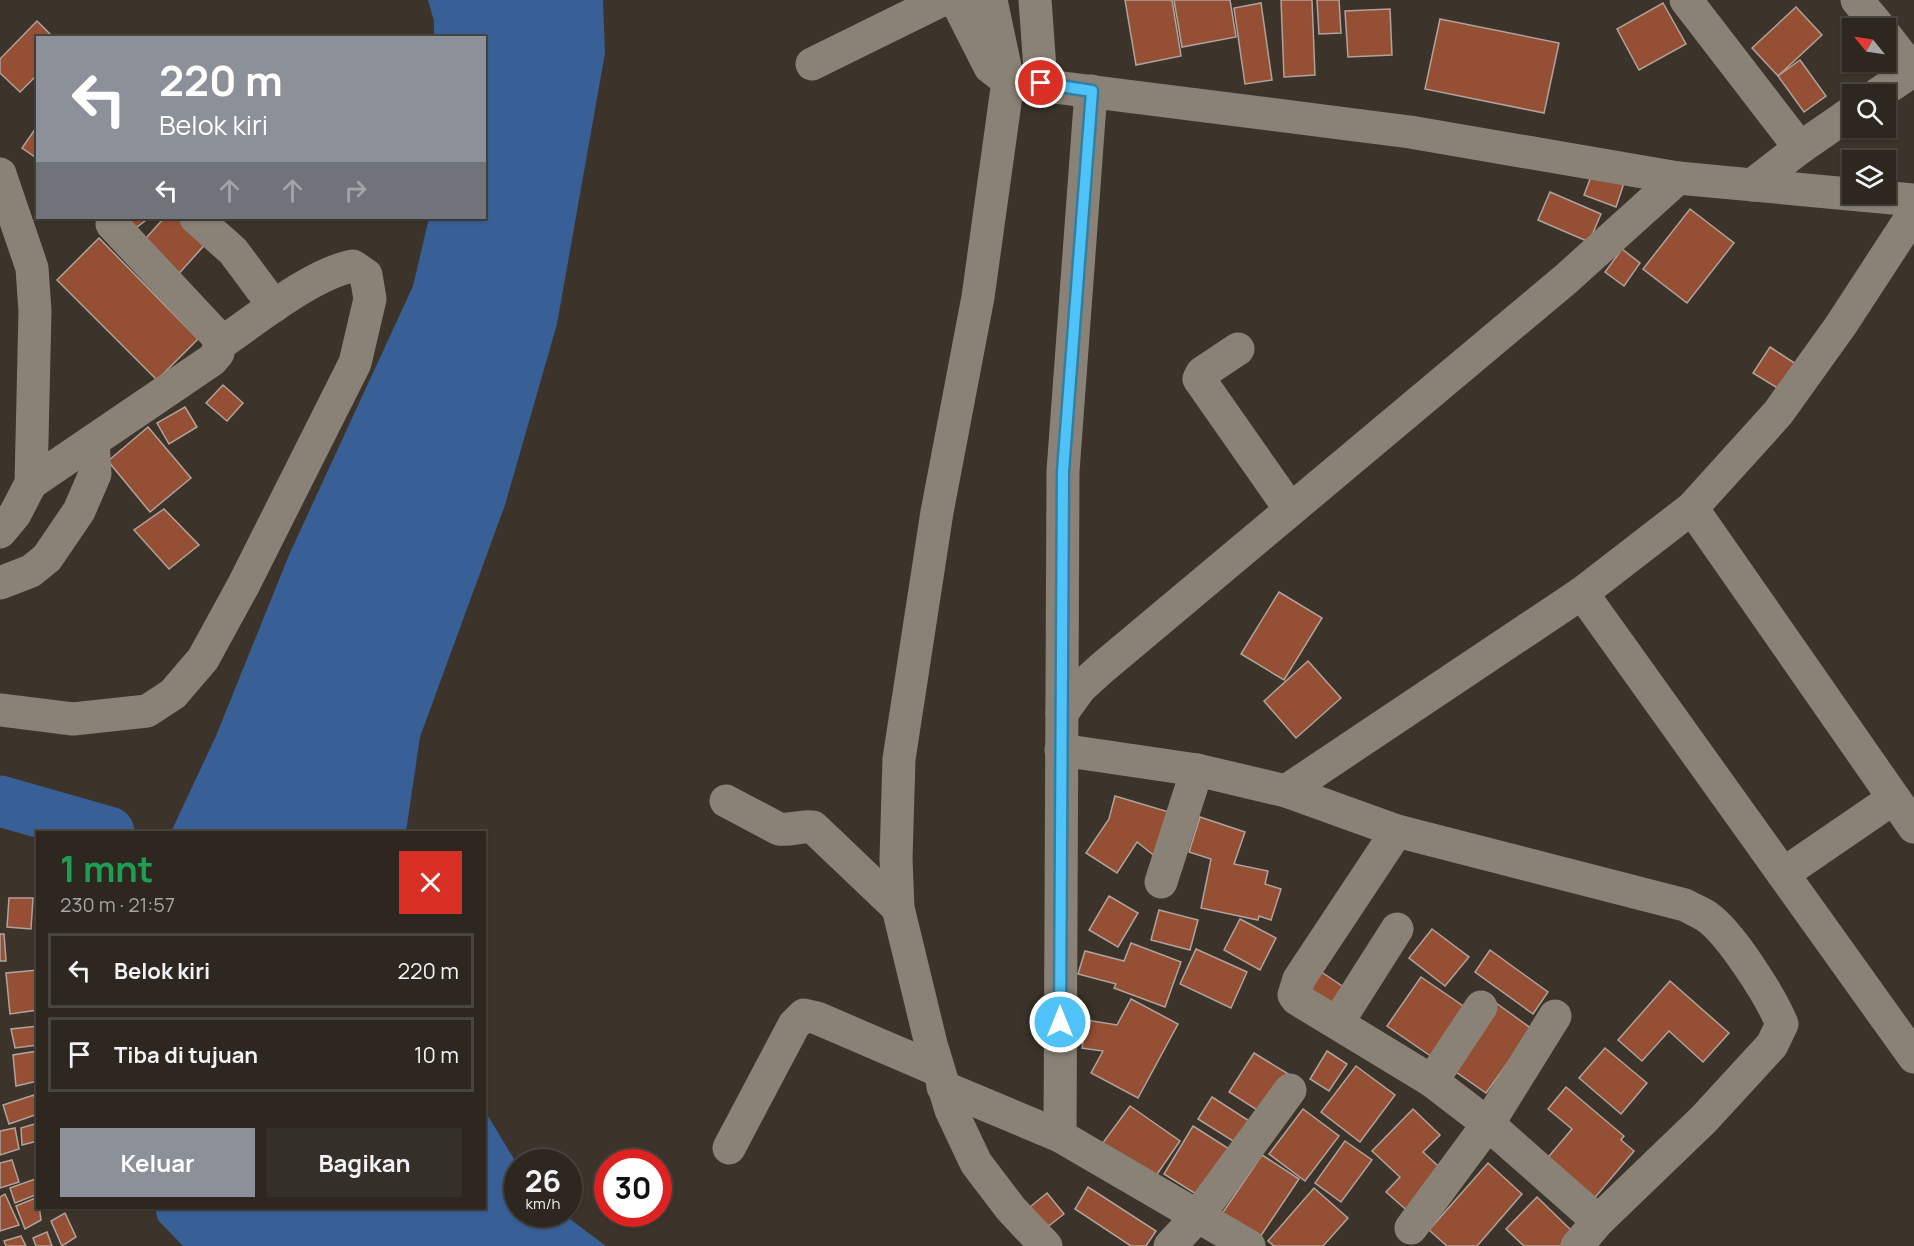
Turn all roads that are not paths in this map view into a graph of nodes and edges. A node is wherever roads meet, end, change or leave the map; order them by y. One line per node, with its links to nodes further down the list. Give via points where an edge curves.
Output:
1 (942, 0): 9 (street)
2 (956, 0): 11 (street, via 990,67)
3 (991, 0): 11 (street)
4 (1035, 0): 12 (street)
5 (1686, 0): 16 (street)
6 (1857, 0): 7 (street)
7 (1872, 18)
8 (1896, 49): 10 (street)
9 (812, 64)
10 (1913, 71): 13 (street)
11 (1008, 81): 12 (street); 45 (street, via 978,297 937,512 899,759)
12 (1041, 83): 14 (street)
13 (1893, 84)
14 (1092, 91): 18 (street, via 1410,132); 35 (street, via 1063,471)
15 (1842, 119): 16 (street)
16 (1800, 148): 19 (street)
17 (0, 174): 28 (street, via 32,267)
18 (1678, 178): 19 (street); 30 (street, via 1566,279)
19 (1752, 185): 20 (street)
20 (1914, 200)
21 (1914, 213): 29 (street, via 1778,412)
22 (197, 219): 24 (street, via 232,251)
23 (112, 224): 25 (street, via 216,335)
24 (274, 306): 25 (street); 34 (street, via 336,269 353,266 366,276 370,299 355,363 203,659 173,694 147,711 73,719)
25 (220, 344): 27 (street, via 212,360)
26 (1238, 350): 30 (street, via 1202,373 1199,379)
27 (93, 441): 28 (street); 32 (street, via 95,474 79,511 47,558 31,571)
28 (31, 483): 31 (street, via 15,514)
29 (1692, 508): 33 (street); 39 (street)
30 (1290, 509): 35 (street, via 1102,668 1080,688)
31 (0, 532)
32 (0, 583)
33 (1582, 593): 38 (street); 43 (street)
34 (0, 710)
35 (1062, 713): 36 (street)
36 (1061, 750): 37 (street); 55 (street)
37 (1197, 770): 38 (street); 44 (street)
38 (1286, 791): 42 (street)
39 (1894, 798): 41 (street); 43 (street)
40 (726, 801): 45 (street, via 780,829 813,827)
41 (1914, 827)
42 (1397, 831): 49 (street, via 1294,990 1297,999); 58 (street, via 1685,905 1707,916 1726,935 1779,1016 1782,1024 1772,1045 1704,1119)
43 (1783, 874): 50 (street)
44 (1161, 882)
45 (898, 908): 51 (street)
46 (1397, 929): 49 (street)
47 (1481, 1007): 52 (street)
48 (1555, 1016): 54 (street)
49 (1338, 1022): 52 (street)
50 (1914, 1057)
51 (941, 1078): 55 (street); 56 (street, via 807,1014 794,1025); 60 (street, via 976,1163)
52 (1432, 1081): 54 (street)
53 (1290, 1090): 57 (street)
54 (1488, 1124): 58 (street); 59 (street)
55 (1060, 1136): 57 (street)
56 (729, 1148)
57 (1197, 1217): 61 (street); 62 (street)
58 (1598, 1221): 63 (street)
59 (1411, 1228)
60 (1046, 1246)
61 (1170, 1246)
62 (1249, 1246)
63 (1577, 1246)

